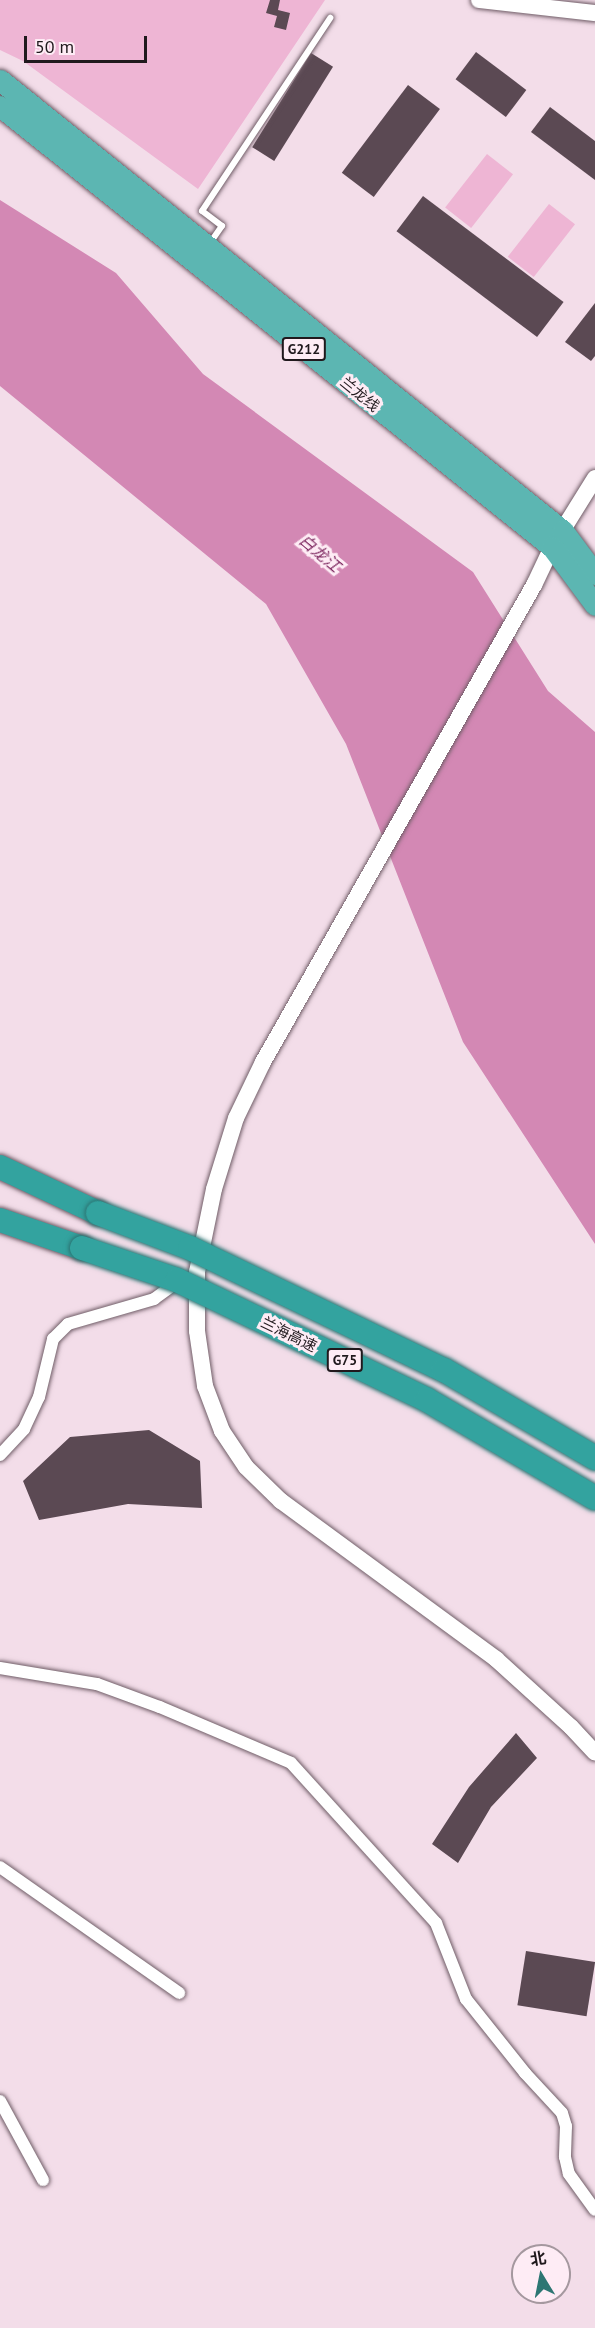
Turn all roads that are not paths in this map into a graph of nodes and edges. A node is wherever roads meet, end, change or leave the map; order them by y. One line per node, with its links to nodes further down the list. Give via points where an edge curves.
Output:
1 (479, 0): 2 (street)
2 (595, 13)
3 (330, 18): 6 (lane, via 202,211 222,226)
4 (0, 80): 6 (highway, 兰龙线 / G212)
5 (0, 106): 8 (highway, 兰龙线 / G212)
6 (208, 246): 8 (highway, 兰龙线 / G212)
7 (595, 478): 8 (street)
8 (557, 539): 9 (highway, 兰龙线 / G212); 10 (highway, 兰龙线 / G212); 15 (street, via 263,1062 236,1118 214,1189)
9 (595, 574)
10 (595, 605)
11 (0, 1167): 13 (highway)
12 (0, 1185): 13 (highway, G75)
13 (98, 1214): 17 (highway, G75, bridge, via 190,1248 444,1370)
14 (0, 1220): 18 (highway, 兰海高速 / G75, bridge, via 177,1280 427,1400)
15 (197, 1272): 16 (street, via 154,1299 68,1324 53,1339 39,1397 24,1429); 20 (street, via 197,1330 205,1386 222,1431 246,1467 281,1501 496,1659 572,1727)
16 (0, 1455)
17 (595, 1458)
18 (595, 1498)
19 (0, 1668): 25 (street, via 97,1684 291,1763 436,1923 466,1999 562,2113 569,2174)
20 (595, 1753)
21 (0, 1867): 22 (street)
22 (179, 1993)
23 (0, 2101): 24 (street)
24 (43, 2180)
25 (595, 2210)

